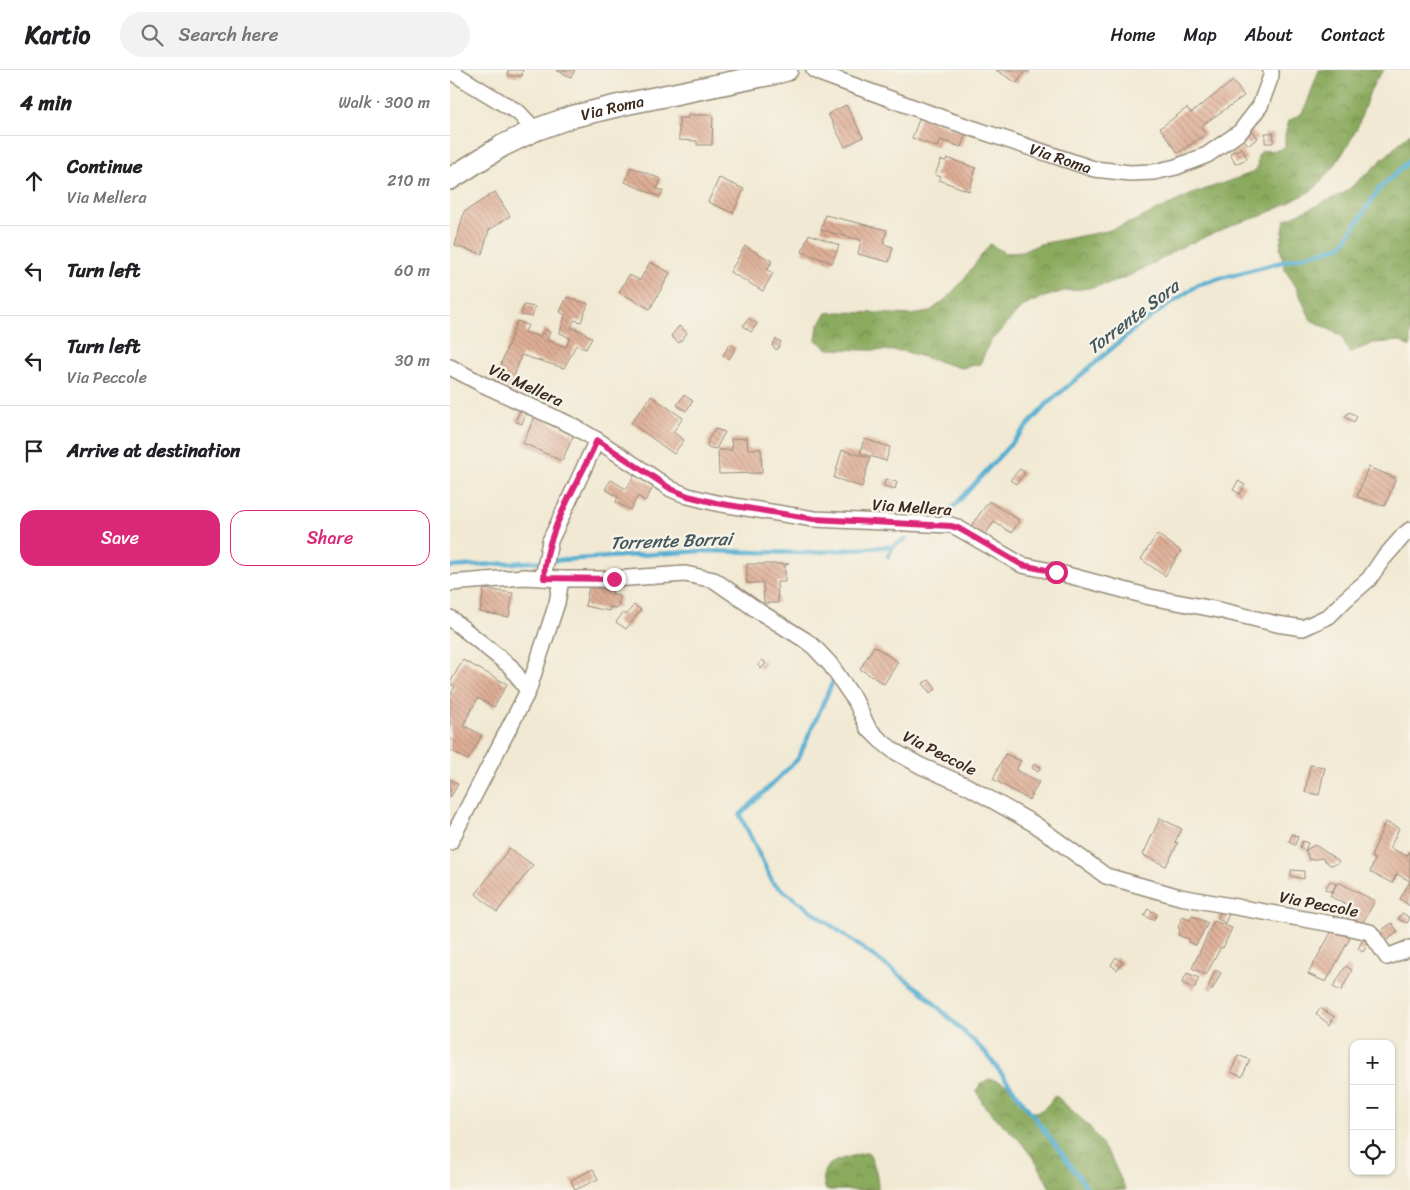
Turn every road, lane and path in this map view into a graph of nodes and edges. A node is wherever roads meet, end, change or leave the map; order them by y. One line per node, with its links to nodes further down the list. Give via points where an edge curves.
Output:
1 (467, 70): 6 (street, via 489,88)
2 (786, 70): 7 (main road, Via Roma, via 614,106)
3 (814, 70): 4 (street, Via Roma, via 1094,170 1130,172 1154,172 1176,167 1208,155 1240,132 1260,106)
4 (1271, 70)
5 (450, 71): 6 (street)
6 (493, 97): 7 (street, via 519,114)
7 (535, 130): 8 (main road, Via Roma)
8 (450, 178)
9 (450, 367): 10 (street, Via Mellera)
10 (597, 440): 11 (street, Via Mellera, via 671,489 688,496 814,519 951,526 1022,565 1150,597 1303,628 1329,616 1369,579); 12 (street, via 550,541)
11 (1410, 530)
12 (544, 572): 13 (street, Via Peccole); 14 (street, Via Peccole, via 524,577)
13 (561, 579): 16 (street, via 557,603); 18 (street, Via Peccole, via 685,574 714,580 814,648 830,664 856,702 868,728 894,751 967,786 1036,825 1106,876 1180,897 1370,932 1387,958)
14 (450, 582)
15 (450, 618): 16 (street, via 511,666)
16 (528, 691): 17 (street)
17 (450, 842)
18 (1410, 948)

